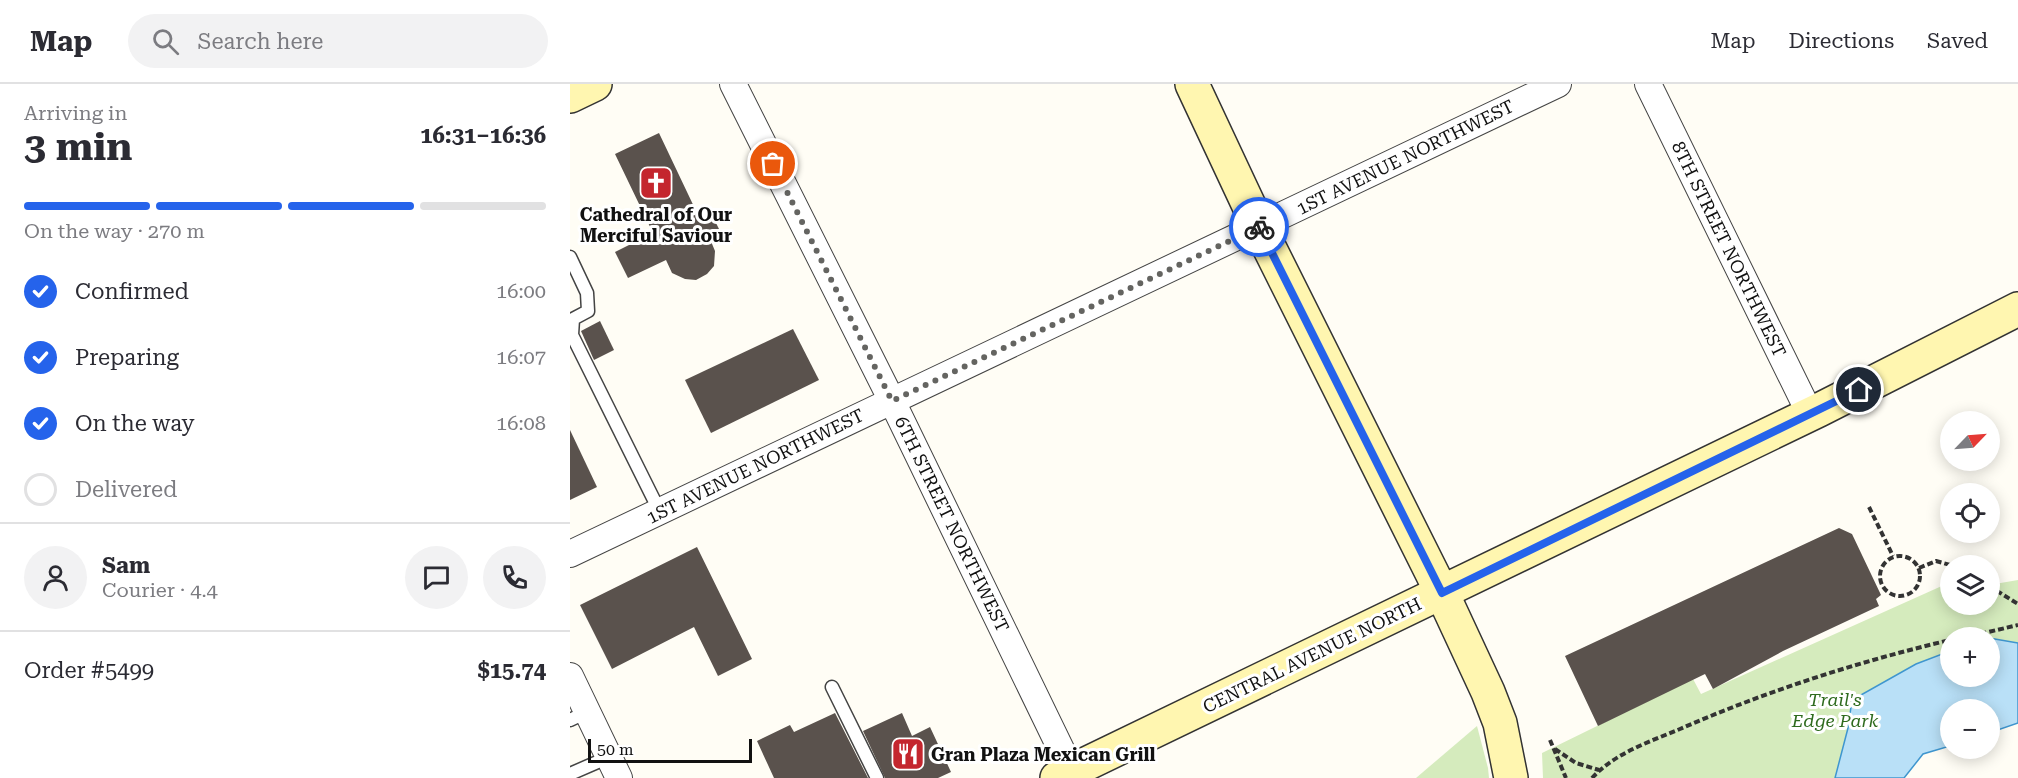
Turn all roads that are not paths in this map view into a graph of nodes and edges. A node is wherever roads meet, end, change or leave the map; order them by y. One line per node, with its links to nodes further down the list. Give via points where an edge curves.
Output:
1 (595, 84): 6 (street)
2 (733, 84): 10 (street, 6TH STREET NORTHWEST)
3 (1192, 84): 7 (street)
4 (1558, 84): 7 (street, 1ST AVENUE NORTHWEST)
5 (1648, 84): 11 (street, 8TH STREET NORTHWEST)
6 (570, 96)
7 (1259, 227): 10 (street, 1ST AVENUE NORTHWEST); 14 (street)
8 (570, 257): 12 (lane, via 587,292 588,311 573,319 572,335)
9 (2018, 309): 11 (street, CENTRAL AVENUE NORTH)
10 (892, 401): 12 (street, 1ST AVENUE NORTHWEST); 20 (street, 6TH STREET NORTHWEST)
11 (1810, 414): 14 (street, CENTRAL AVENUE NORTH)
12 (660, 512): 13 (street, 1ST AVENUE NORTHWEST)
13 (570, 554)
14 (1442, 593): 20 (street, CENTRAL AVENUE NORTH); 22 (street, via 1500,723)
15 (570, 676): 17 (street)
16 (832, 687): 21 (lane)
17 (579, 716): 18 (street)
18 (614, 767): 19 (lane)
19 (570, 774)
20 (1065, 775)
21 (877, 778)
22 (1511, 778)

